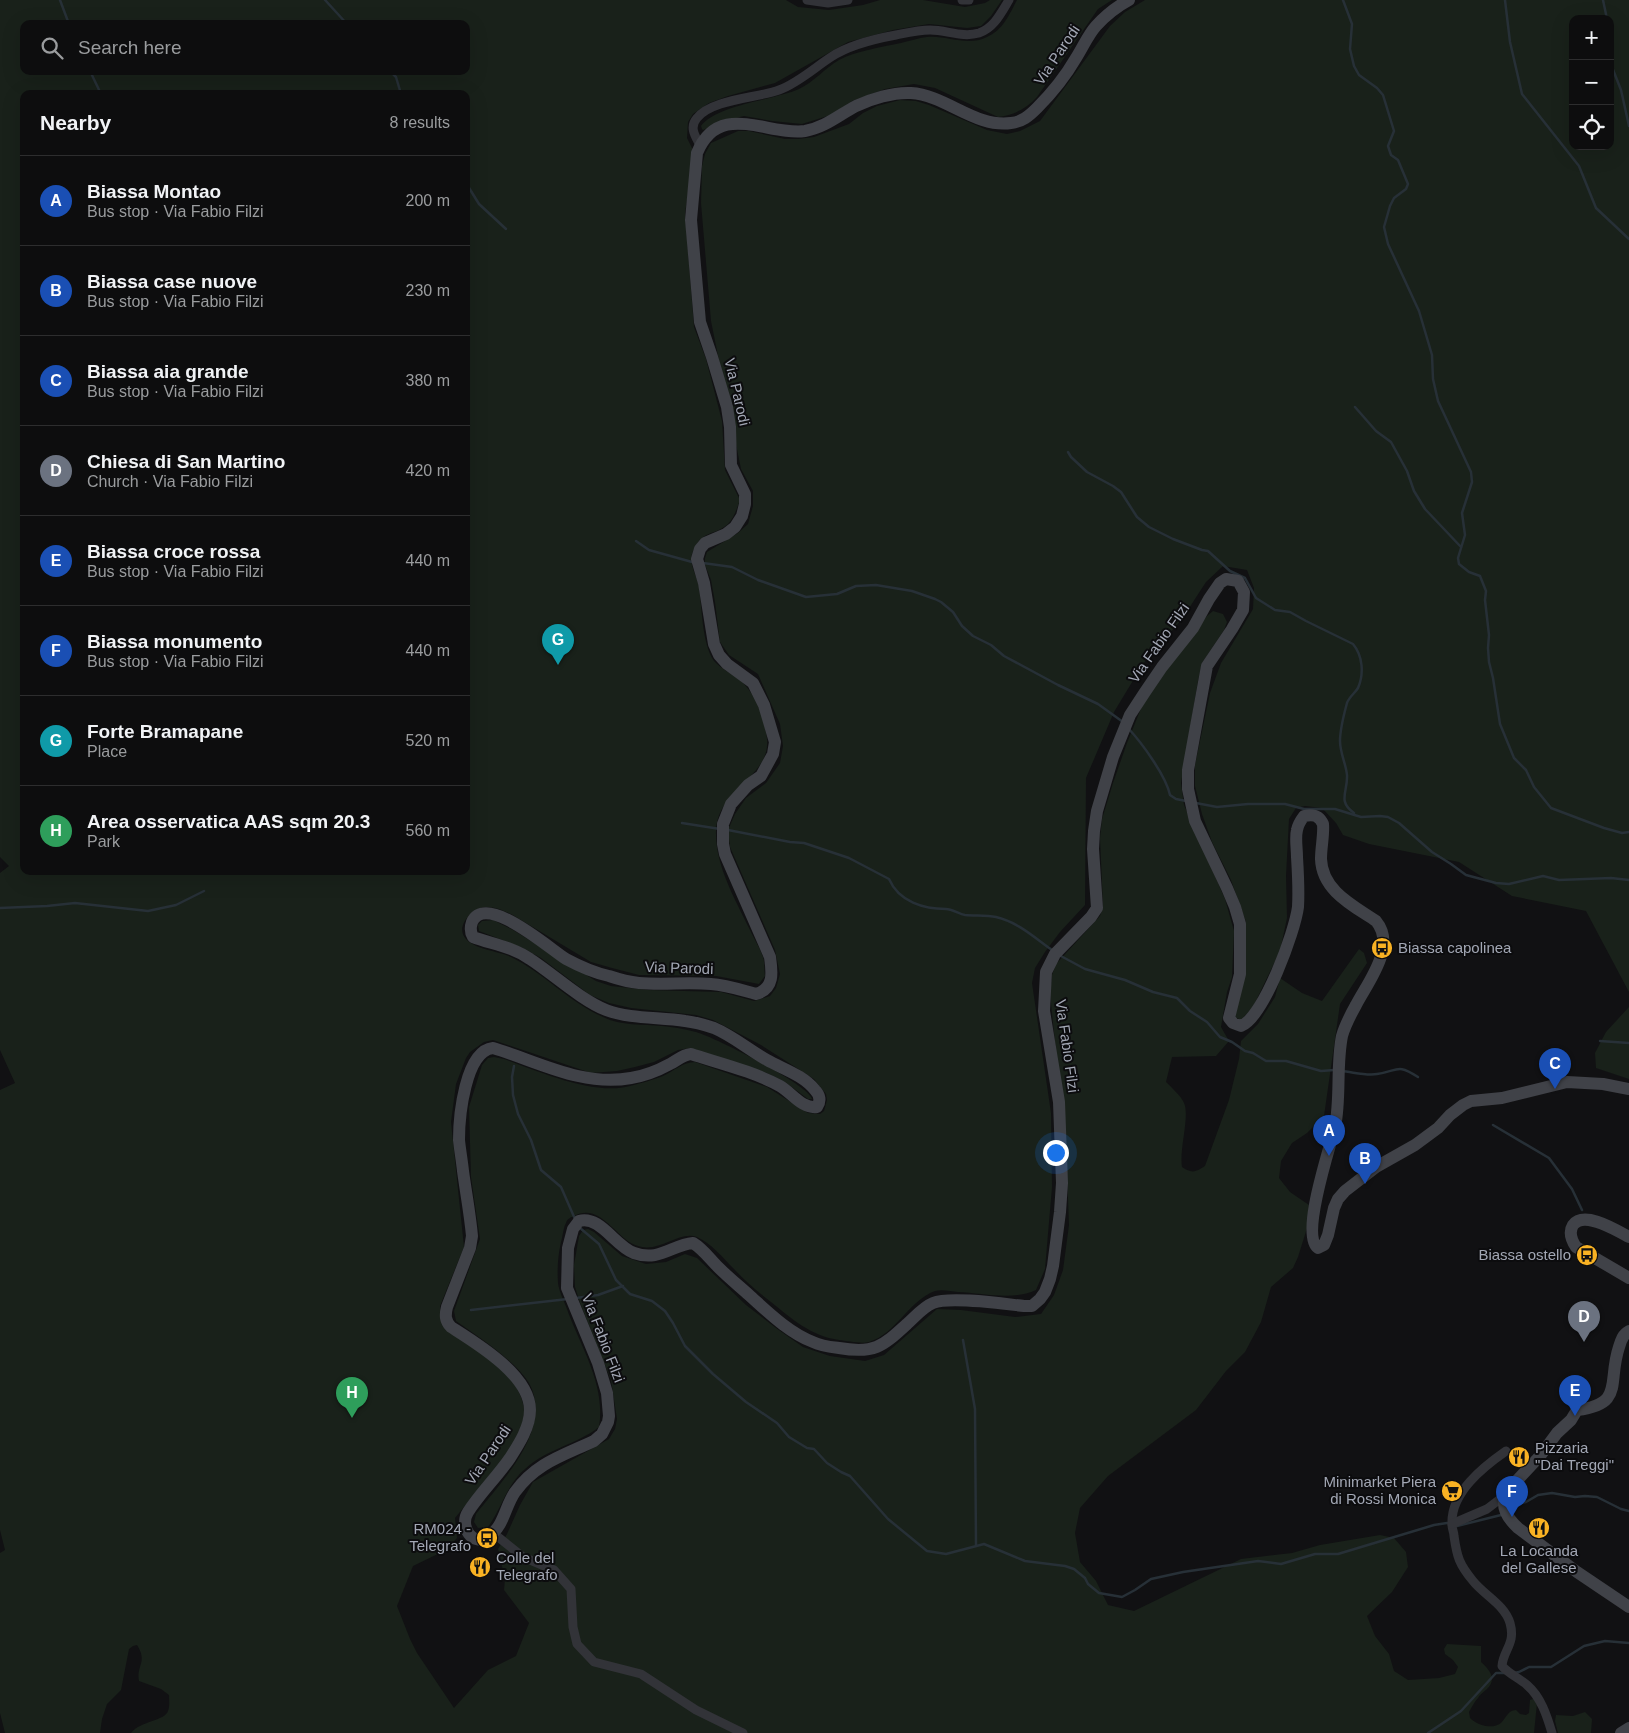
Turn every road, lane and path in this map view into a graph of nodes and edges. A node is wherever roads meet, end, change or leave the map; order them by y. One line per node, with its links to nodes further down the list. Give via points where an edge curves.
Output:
1 (807, 0): 2 (street, via 828,3)
2 (848, 0)
3 (962, 0): 4 (street)
4 (968, 0)
5 (1009, 0): 7 (street, via 994,22 980,33 959,35 930,30 894,35 832,56 780,90 711,109 699,115 693,124 692,130)
6 (1129, 0): 7 (street, Via Parodi, via 1116,7 1095,27 1056,89 1019,122 990,122 928,96 910,93 869,101 804,131 735,123 711,133)
7 (700, 145): 15 (street, Via Parodi, via 691,220 700,322 726,407 731,465 745,494 746,504 735,528 704,543 697,559 714,644 727,664 753,683 776,742 762,776 748,785 731,804 722,834 725,854 770,957 771,980 756,994 710,984 637,983 606,976 566,959 499,915 479,915 470,930 473,937 513,949 529,958 589,1002 606,1010 714,1028 795,1074 816,1090 820,1103 815,1107 809,1106 768,1080 691,1054 647,1073 606,1080 568,1074 493,1048 477,1056 461,1108 459,1140 472,1236 446,1317 451,1327 508,1368 524,1391 530,1409 528,1425 519,1443 464,1519 467,1533 478,1540)
8 (1629, 1089): 15 (street, Via Fabio Filzi, via 1567,1082 1502,1098 1471,1101 1438,1128 1345,1191 1334,1208 1326,1242 1321,1248 1314,1244 1313,1218 1335,1126 1342,1036 1377,965 1384,938 1376,921 1333,890 1321,859 1324,824 1317,816 1304,816 1296,835 1299,882 1295,923 1258,1012 1241,1026 1229,1018 1240,974 1240,924 1228,888 1195,821 1188,789 1188,770 1207,666 1241,615 1245,603 1243,587 1238,581 1222,580 1193,628 1130,715 1097,810 1093,849 1098,908 1055,954 1046,972 1044,1011 1059,1102 1062,1183 1053,1266 1040,1300 1032,1306 950,1300 934,1303 888,1341 873,1349 865,1351 827,1346 802,1337 779,1320 693,1243 658,1255 642,1255 623,1248 596,1223 579,1221 573,1229 568,1248 568,1288 607,1393 608,1422 594,1441 534,1471 513,1494)
9 (1629, 1237): 10 (street, via 1584,1218 1573,1225 1570,1234 1576,1247)
10 (1629, 1278)
11 (1629, 1331): 13 (street, via 1618,1351 1607,1400 1577,1410)
12 (1506, 1451): 14 (street, via 1488,1463 1462,1492)
13 (1504, 1496): 14 (street, via 1487,1509); 16 (street, via 1509,1520)
14 (1452, 1524): 19 (street, via 1458,1558 1473,1580 1498,1604 1512,1628 1502,1666 1528,1685 1540,1701)
15 (494, 1533): 18 (street, via 523,1557 554,1570 571,1589 577,1644 594,1662 641,1674 696,1710)
16 (1629, 1607)
17 (1629, 1728): 20 (street)
18 (743, 1733)
19 (1552, 1733)
20 (1621, 1733)

